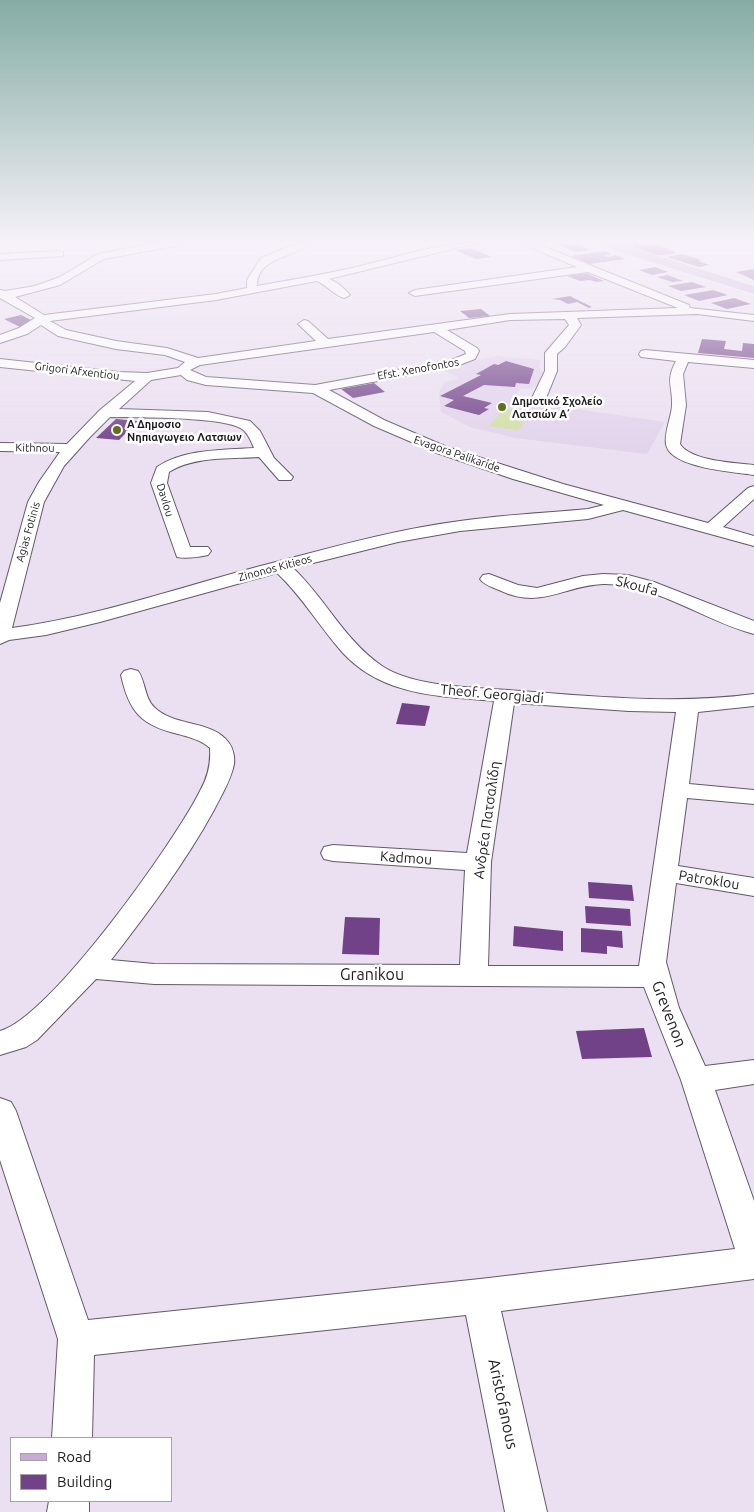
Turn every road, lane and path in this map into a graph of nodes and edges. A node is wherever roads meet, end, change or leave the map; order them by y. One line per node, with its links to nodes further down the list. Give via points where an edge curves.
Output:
1 (33, 314): 7 (street)
2 (86, 314): 7 (street)
3 (569, 314): 4 (street); 9 (street); 20 (street, via 574,327 551,353 551,371)
4 (588, 314)
5 (718, 314): 6 (street)
6 (754, 318)
7 (42, 319): 10 (street, via 30,328); 14 (street, via 68,335 167,352)
8 (304, 324): 11 (street)
9 (436, 327): 11 (street); 19 (street, Efst. Xenofontos, via 473,351 471,356 454,363)
10 (0, 339)
11 (324, 343): 14 (street)
12 (645, 354): 13 (street)
13 (684, 358): 16 (street); 25 (street, via 676,374 679,405 673,444 676,450 695,461)
14 (197, 362): 17 (street)
15 (0, 363): 18 (street, Grigori Afxentiou, via 92,375)
16 (754, 364)
17 (183, 371): 18 (street, Grigori Afxentiou); 19 (street, Evagora Palikaride, via 188,376 206,381)
18 (147, 377): 21 (street, Agias Fotinis)
19 (315, 389): 27 (street, Evagora Palikaride, via 420,441 476,462)
20 (539, 398)
21 (105, 413): 23 (street, Agias Fotinis); 24 (street, via 229,419 245,424 253,431)
22 (0, 447): 23 (street, Kithnou)
23 (69, 448): 37 (street, Agias Fotinis, via 44,484 36,502)
24 (263, 452): 26 (street); 33 (street, Davlou, via 187,459 162,470 159,483 183,553)
25 (754, 470)
26 (285, 477)
27 (562, 487): 29 (street, Evagora Palikaride); 30 (street, Zinonos Kitieos, via 573,498 574,504)
28 (754, 490): 31 (street)
29 (625, 505): 30 (street, Zinonos Kitieos, via 588,514); 31 (street, Evagora Palikaride)
30 (551, 517): 34 (street, Zinonos Kitieos, via 432,530)
31 (711, 529): 32 (street, Evagora Palikaride)
32 (754, 541)
33 (202, 551)
34 (280, 566): 37 (street, Zinonos Kitieos, via 93,618); 39 (street, Theof. Georgiadi, via 298,583 352,651 379,673 412,685)
35 (489, 579): 36 (street, Skoufa, via 513,590 537,594 583,581 628,580)
36 (754, 628)
37 (1, 637)
38 (131, 675): 48 (street, via 137,700 144,710 167,724 212,738 221,747 224,757 212,795 189,834)
39 (505, 696): 41 (street, Theof. Georgiadi); 45 (street, Ανδρέα Πατσαλίδη)
40 (754, 700): 41 (street, Theof. Georgiadi)
41 (688, 706): 42 (street, Grevenon)
42 (677, 790): 43 (street); 46 (street, Grevenon)
43 (754, 797)
44 (333, 854): 45 (street, Kadmou)
45 (478, 862): 49 (street, Ανδρέα Πατσαλίδη)
46 (665, 873): 47 (street, Patroklou); 50 (street, Grevenon, via 652,950)
47 (754, 887)
48 (89, 968): 49 (street, Granikou, via 154,974); 51 (street, via 27,1032)
49 (474, 975): 50 (street, Granikou)
50 (654, 977): 53 (street, Grevenon)
51 (0, 1043)
52 (754, 1072): 53 (street)
53 (696, 1080): 55 (street, Grevenon)
54 (0, 1111): 58 (street)
55 (754, 1253)
56 (754, 1263): 57 (street)
57 (480, 1296): 58 (street); 60 (street, Aristofanous)
58 (76, 1339): 59 (street)
59 (72, 1437)
60 (526, 1512)

